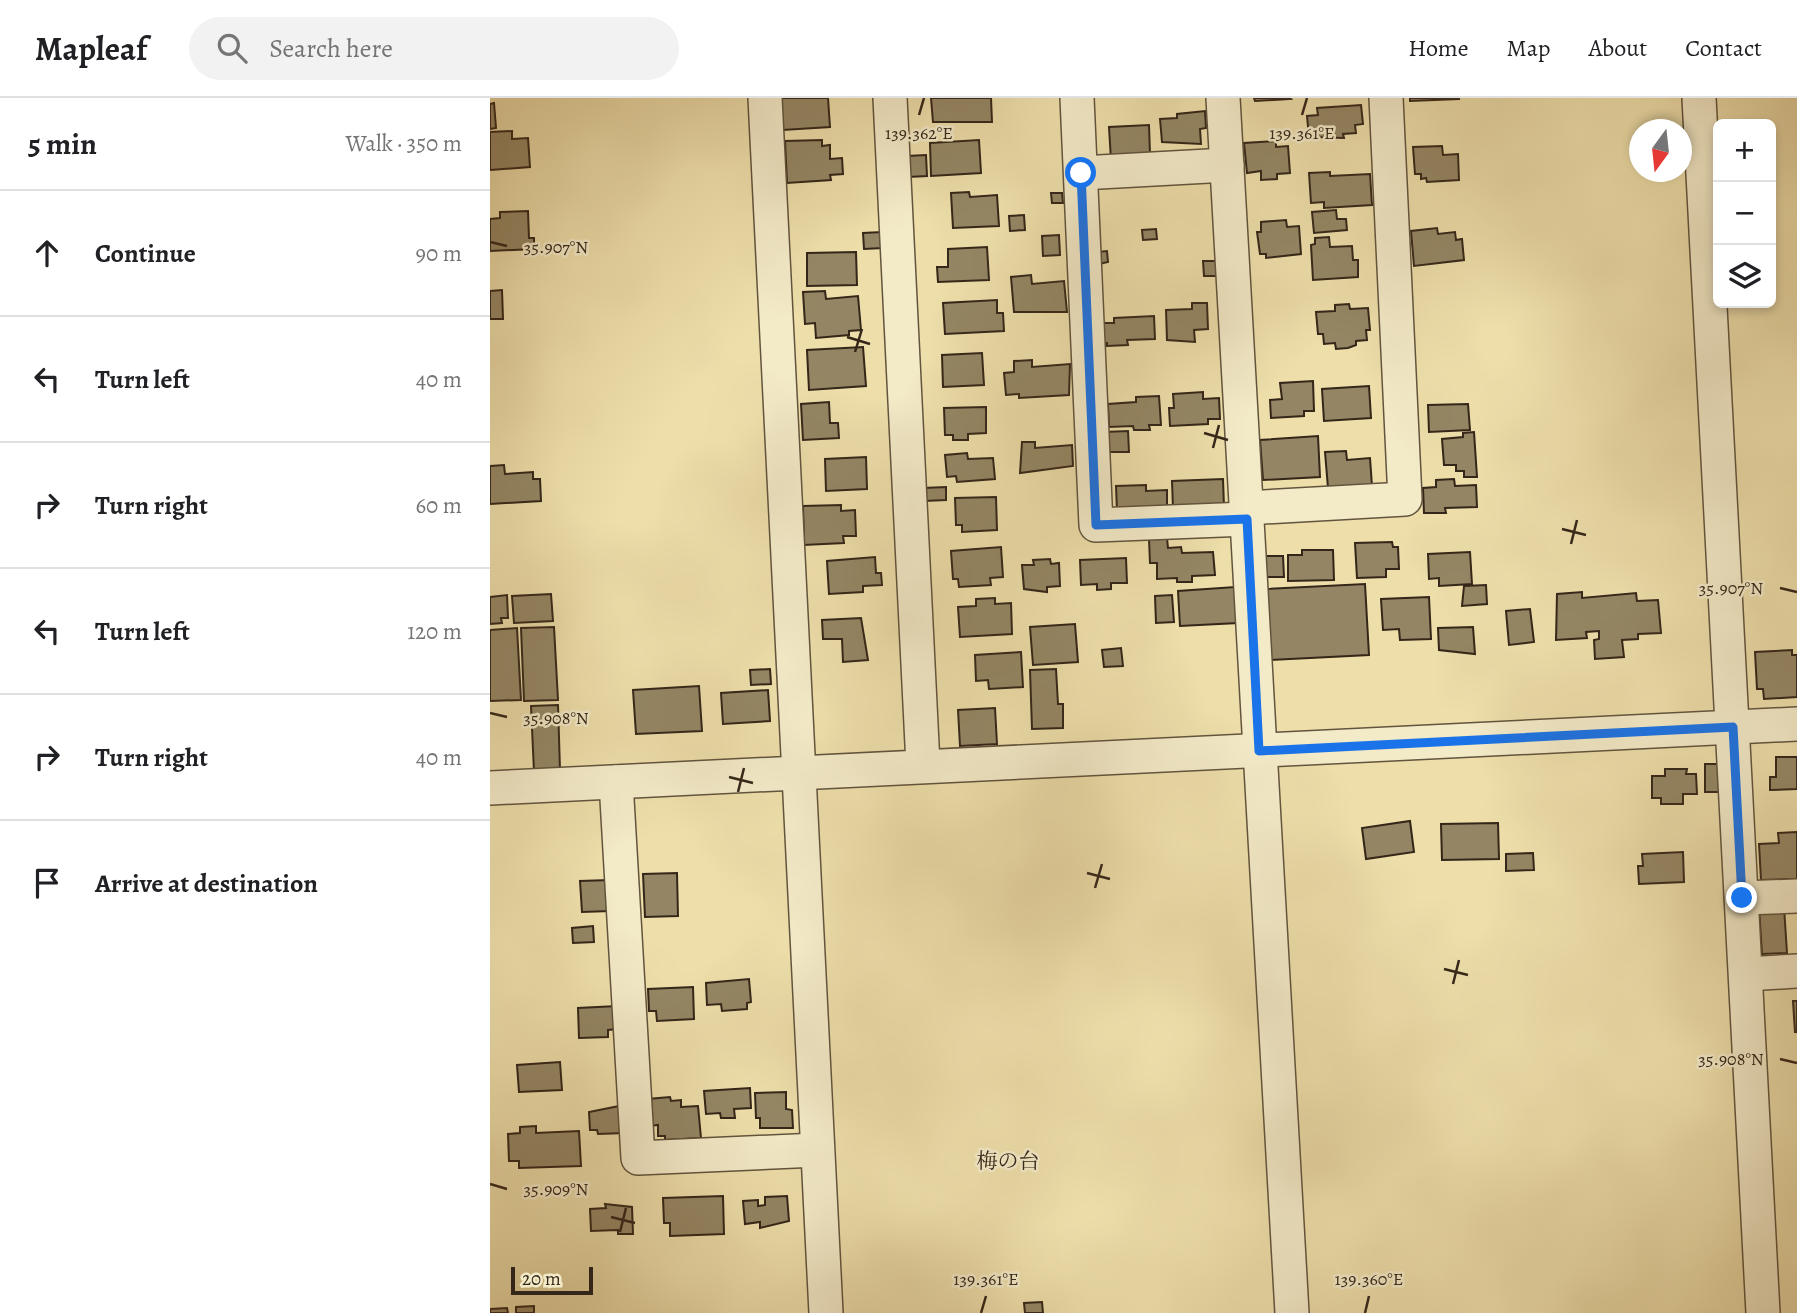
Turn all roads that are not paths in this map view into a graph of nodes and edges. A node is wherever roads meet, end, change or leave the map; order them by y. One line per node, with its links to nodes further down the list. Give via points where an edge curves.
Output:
1 (765, 98): 14 (street)
2 (890, 98): 13 (street)
3 (1077, 98): 8 (street)
4 (1223, 98): 7 (street)
5 (1386, 98): 9 (street, via 1405,499)
6 (1699, 98): 11 (street)
7 (1227, 165): 8 (street); 9 (street)
8 (1081, 173): 9 (street, via 1096,525)
9 (1246, 513): 12 (street)
10 (1797, 724): 11 (street)
11 (1733, 727): 12 (street); 18 (street)
12 (1259, 751): 13 (street); 23 (street)
13 (923, 765): 14 (street)
14 (797, 772): 15 (street); 21 (street)
15 (616, 782): 16 (street); 21 (street, via 638,1158)
16 (490, 788)
17 (1797, 896): 18 (street)
18 (1742, 898): 20 (street)
19 (1797, 971): 20 (street)
20 (1746, 974): 24 (street)
21 (817, 1150): 22 (street)
22 (826, 1313)
23 (1292, 1313)
24 (1763, 1313)

